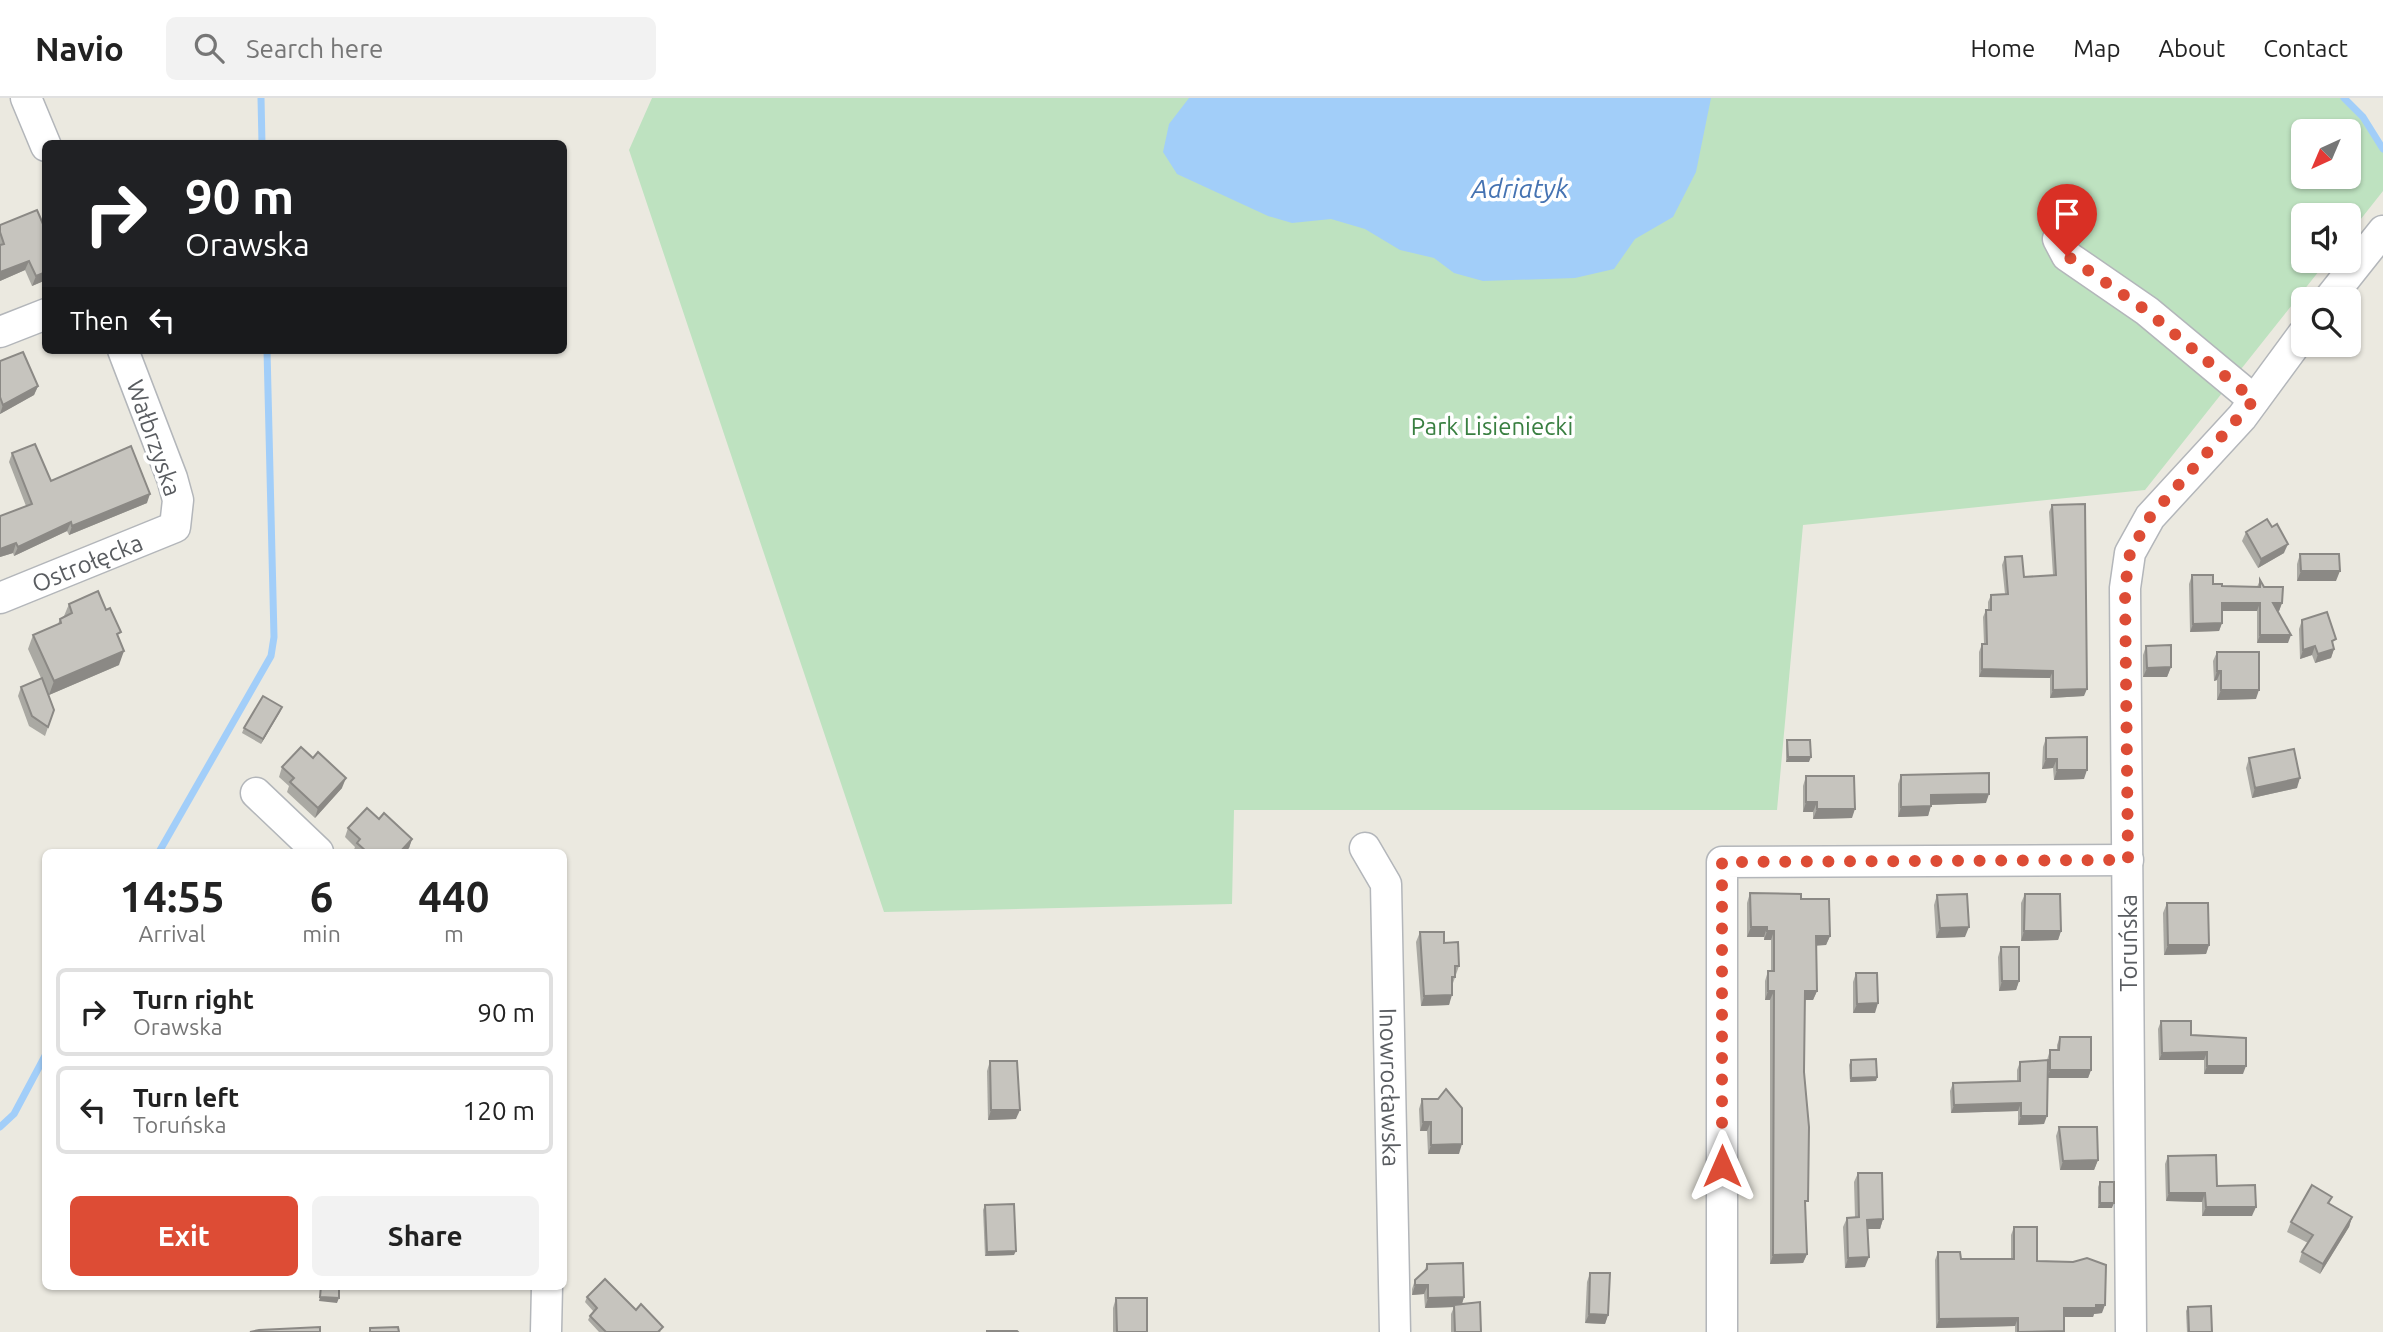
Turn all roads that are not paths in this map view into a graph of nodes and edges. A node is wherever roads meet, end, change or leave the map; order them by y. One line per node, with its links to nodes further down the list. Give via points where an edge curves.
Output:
1 (26, 98): 2 (street)
2 (44, 140)
3 (2383, 230): 5 (street)
4 (2058, 239): 10 (street, via 2067,256 2143,302)
5 (2338, 287)
6 (42, 316): 7 (street)
7 (0, 332)
8 (2291, 350): 10 (street, Toruńska)
9 (125, 354): 11 (street, Wałbrzyska, via 172,478 178,500)
10 (2254, 400): 16 (street, Toruńska, via 2150,517 2130,553 2125,588)
11 (175, 527): 12 (street, Ostrołęcka)
12 (0, 598)
13 (256, 793): 15 (street)
14 (1366, 848): 19 (street, Inowrocławska, via 1386,884)
15 (315, 849)
16 (2128, 860): 20 (street, via 1722,862); 21 (street, Toruńska)
17 (547, 1290): 18 (street)
18 (546, 1332)
19 (1395, 1332)
20 (1722, 1332)
21 (2132, 1332)

